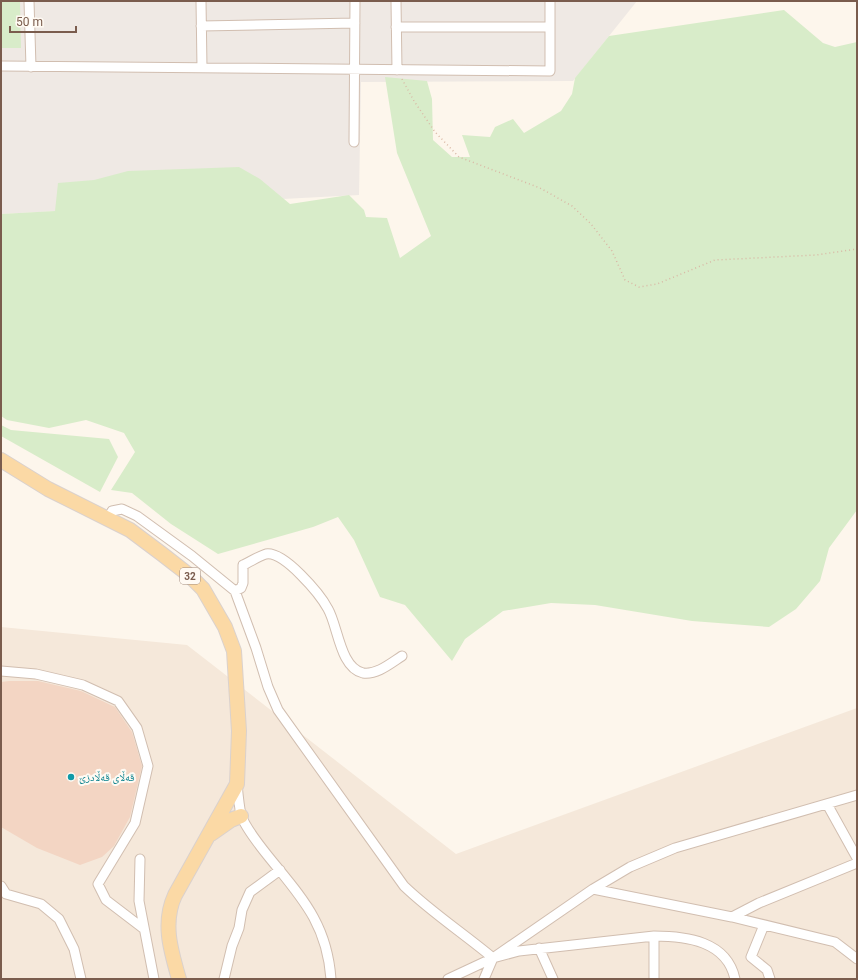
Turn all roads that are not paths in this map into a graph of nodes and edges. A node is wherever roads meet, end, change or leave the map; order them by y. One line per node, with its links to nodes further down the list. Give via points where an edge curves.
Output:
1 (29, 1): 11 (street)
2 (201, 1): 7 (street)
3 (355, 1): 6 (street)
4 (396, 1): 8 (street)
5 (550, 1): 9 (street)
6 (355, 23): 7 (street); 13 (street)
7 (201, 26): 12 (street)
8 (396, 27): 9 (street); 14 (street)
9 (550, 27): 14 (street, via 550,71)
10 (1, 66): 11 (street)
11 (31, 67): 12 (street)
12 (202, 68): 13 (street)
13 (355, 69): 14 (street); 15 (street)
14 (397, 70)
15 (354, 142)
16 (1, 460): 17 (main road, 32)
17 (108, 519): 18 (street, via 112,511 122,508 137,516); 21 (main road, 32, via 130,530 189,575 202,589 226,627 234,651 239,731)
18 (234, 591): 19 (street, via 241,588 247,563 266,554 279,557 301,575 328,609 344,653 355,670 364,673 376,672); 37 (street, via 278,710 404,886 420,902)
19 (402, 656)
20 (1, 671): 34 (street, via 36,674 83,685 118,701 137,728 148,766 135,823 98,884 106,900)
21 (237, 784): 24 (street); 25 (main road, 32)
22 (857, 795): 23 (street)
23 (827, 804): 26 (street); 31 (street, via 675,848 630,867)
24 (242, 816): 25 (main road, via 231,820); 29 (street)
25 (208, 837): 41 (main road, 32, via 175,895 168,915 168,930)
26 (857, 858)
27 (140, 859): 34 (street, via 139,901)
28 (857, 863): 32 (street, via 759,902)
29 (280, 870): 42 (street, via 250,892 242,910); 43 (street, via 314,916 326,944)
30 (1, 886): 39 (street, via 6,894 41,904 59,919 74,949)
31 (593, 889): 32 (street); 37 (street)
32 (732, 917): 33 (street)
33 (764, 925): 38 (street, via 835,942); 49 (street, via 751,957 767,970)
34 (144, 929): 40 (street)
35 (654, 936): 36 (street); 47 (street); 48 (street, via 685,937 704,942 730,964)
36 (539, 948): 37 (street); 46 (street)
37 (492, 958): 44 (street); 45 (street)
38 (857, 959)
39 (81, 979)
40 (154, 979)
41 (179, 979)
42 (224, 979)
43 (331, 979)
44 (448, 979)
45 (484, 979)
46 (553, 979)
47 (654, 979)
48 (735, 979)
49 (770, 979)

